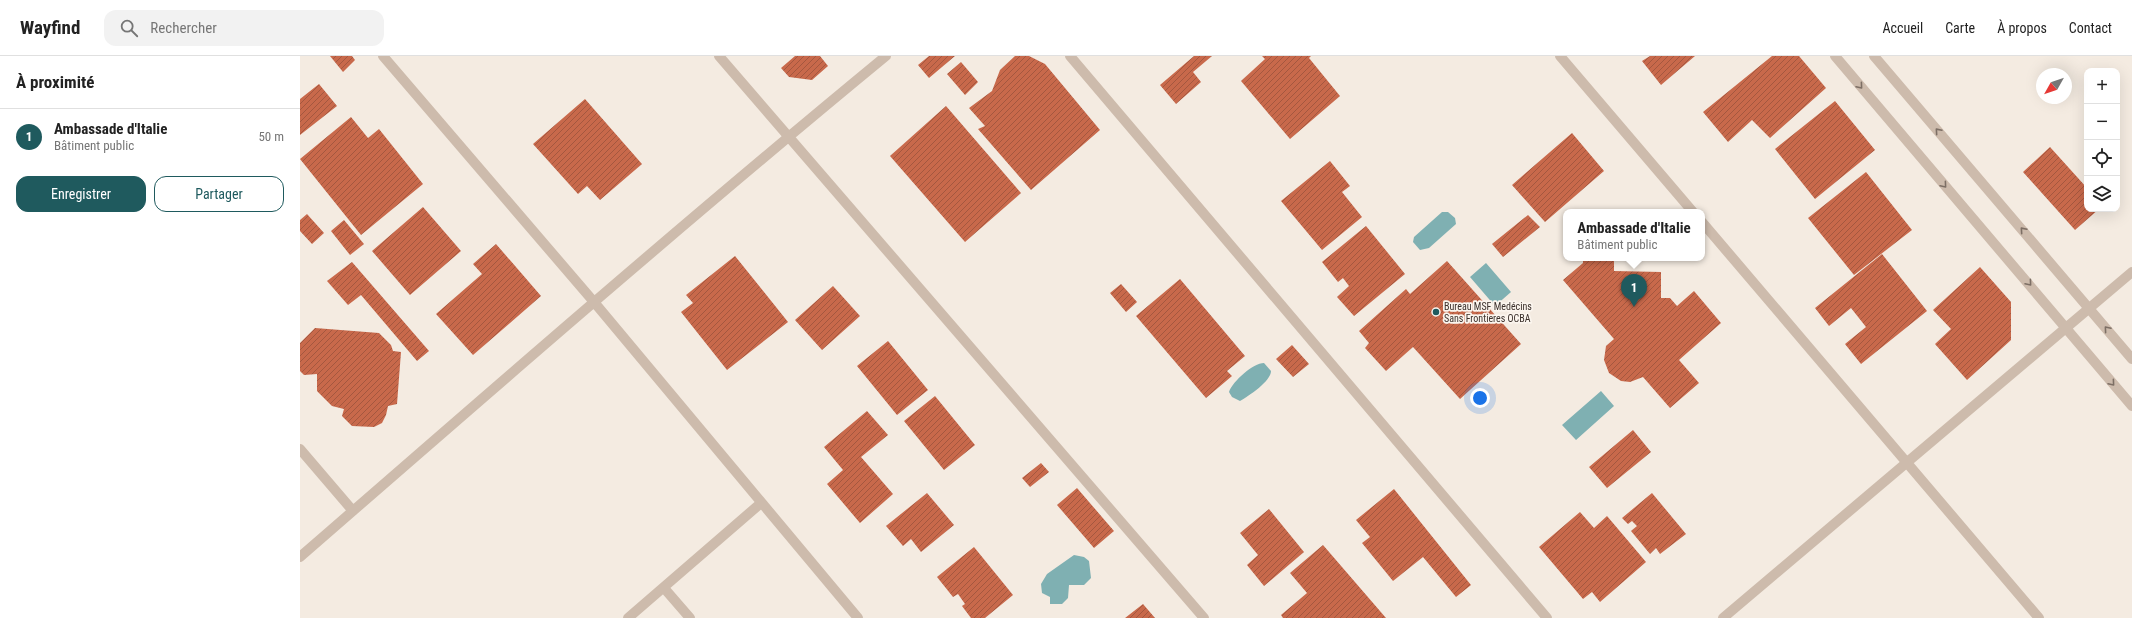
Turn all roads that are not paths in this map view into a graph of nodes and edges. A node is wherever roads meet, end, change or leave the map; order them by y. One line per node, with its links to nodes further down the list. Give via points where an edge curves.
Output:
1 (383, 56): 12 (street)
2 (719, 56): 8 (street)
3 (886, 56): 8 (street)
4 (1070, 56): 27 (street)
5 (1560, 56): 9 (street)
6 (1835, 56): 14 (street, one-way to 14)
7 (1874, 56): 13 (street, one-way to 7)
8 (788, 137): 12 (street); 26 (street)
9 (1690, 209)
10 (1705, 226): 18 (street)
11 (2132, 272): 13 (street)
12 (594, 302): 19 (street); 20 (street)
13 (2089, 307): 14 (street); 15 (street, one-way to 13)
14 (2066, 327): 16 (street, one-way to 16); 18 (street)
15 (2132, 358)
16 (2132, 406)
17 (300, 449): 20 (street)
18 (1906, 462): 28 (street); 29 (street)
19 (761, 503): 22 (street); 25 (street)
20 (353, 511): 21 (street)
21 (300, 557)
22 (664, 588): 23 (street); 24 (street)
23 (628, 618)
24 (690, 618)
25 (858, 618)
26 (1204, 618)
27 (1547, 618)
28 (1723, 618)
29 (2039, 618)

